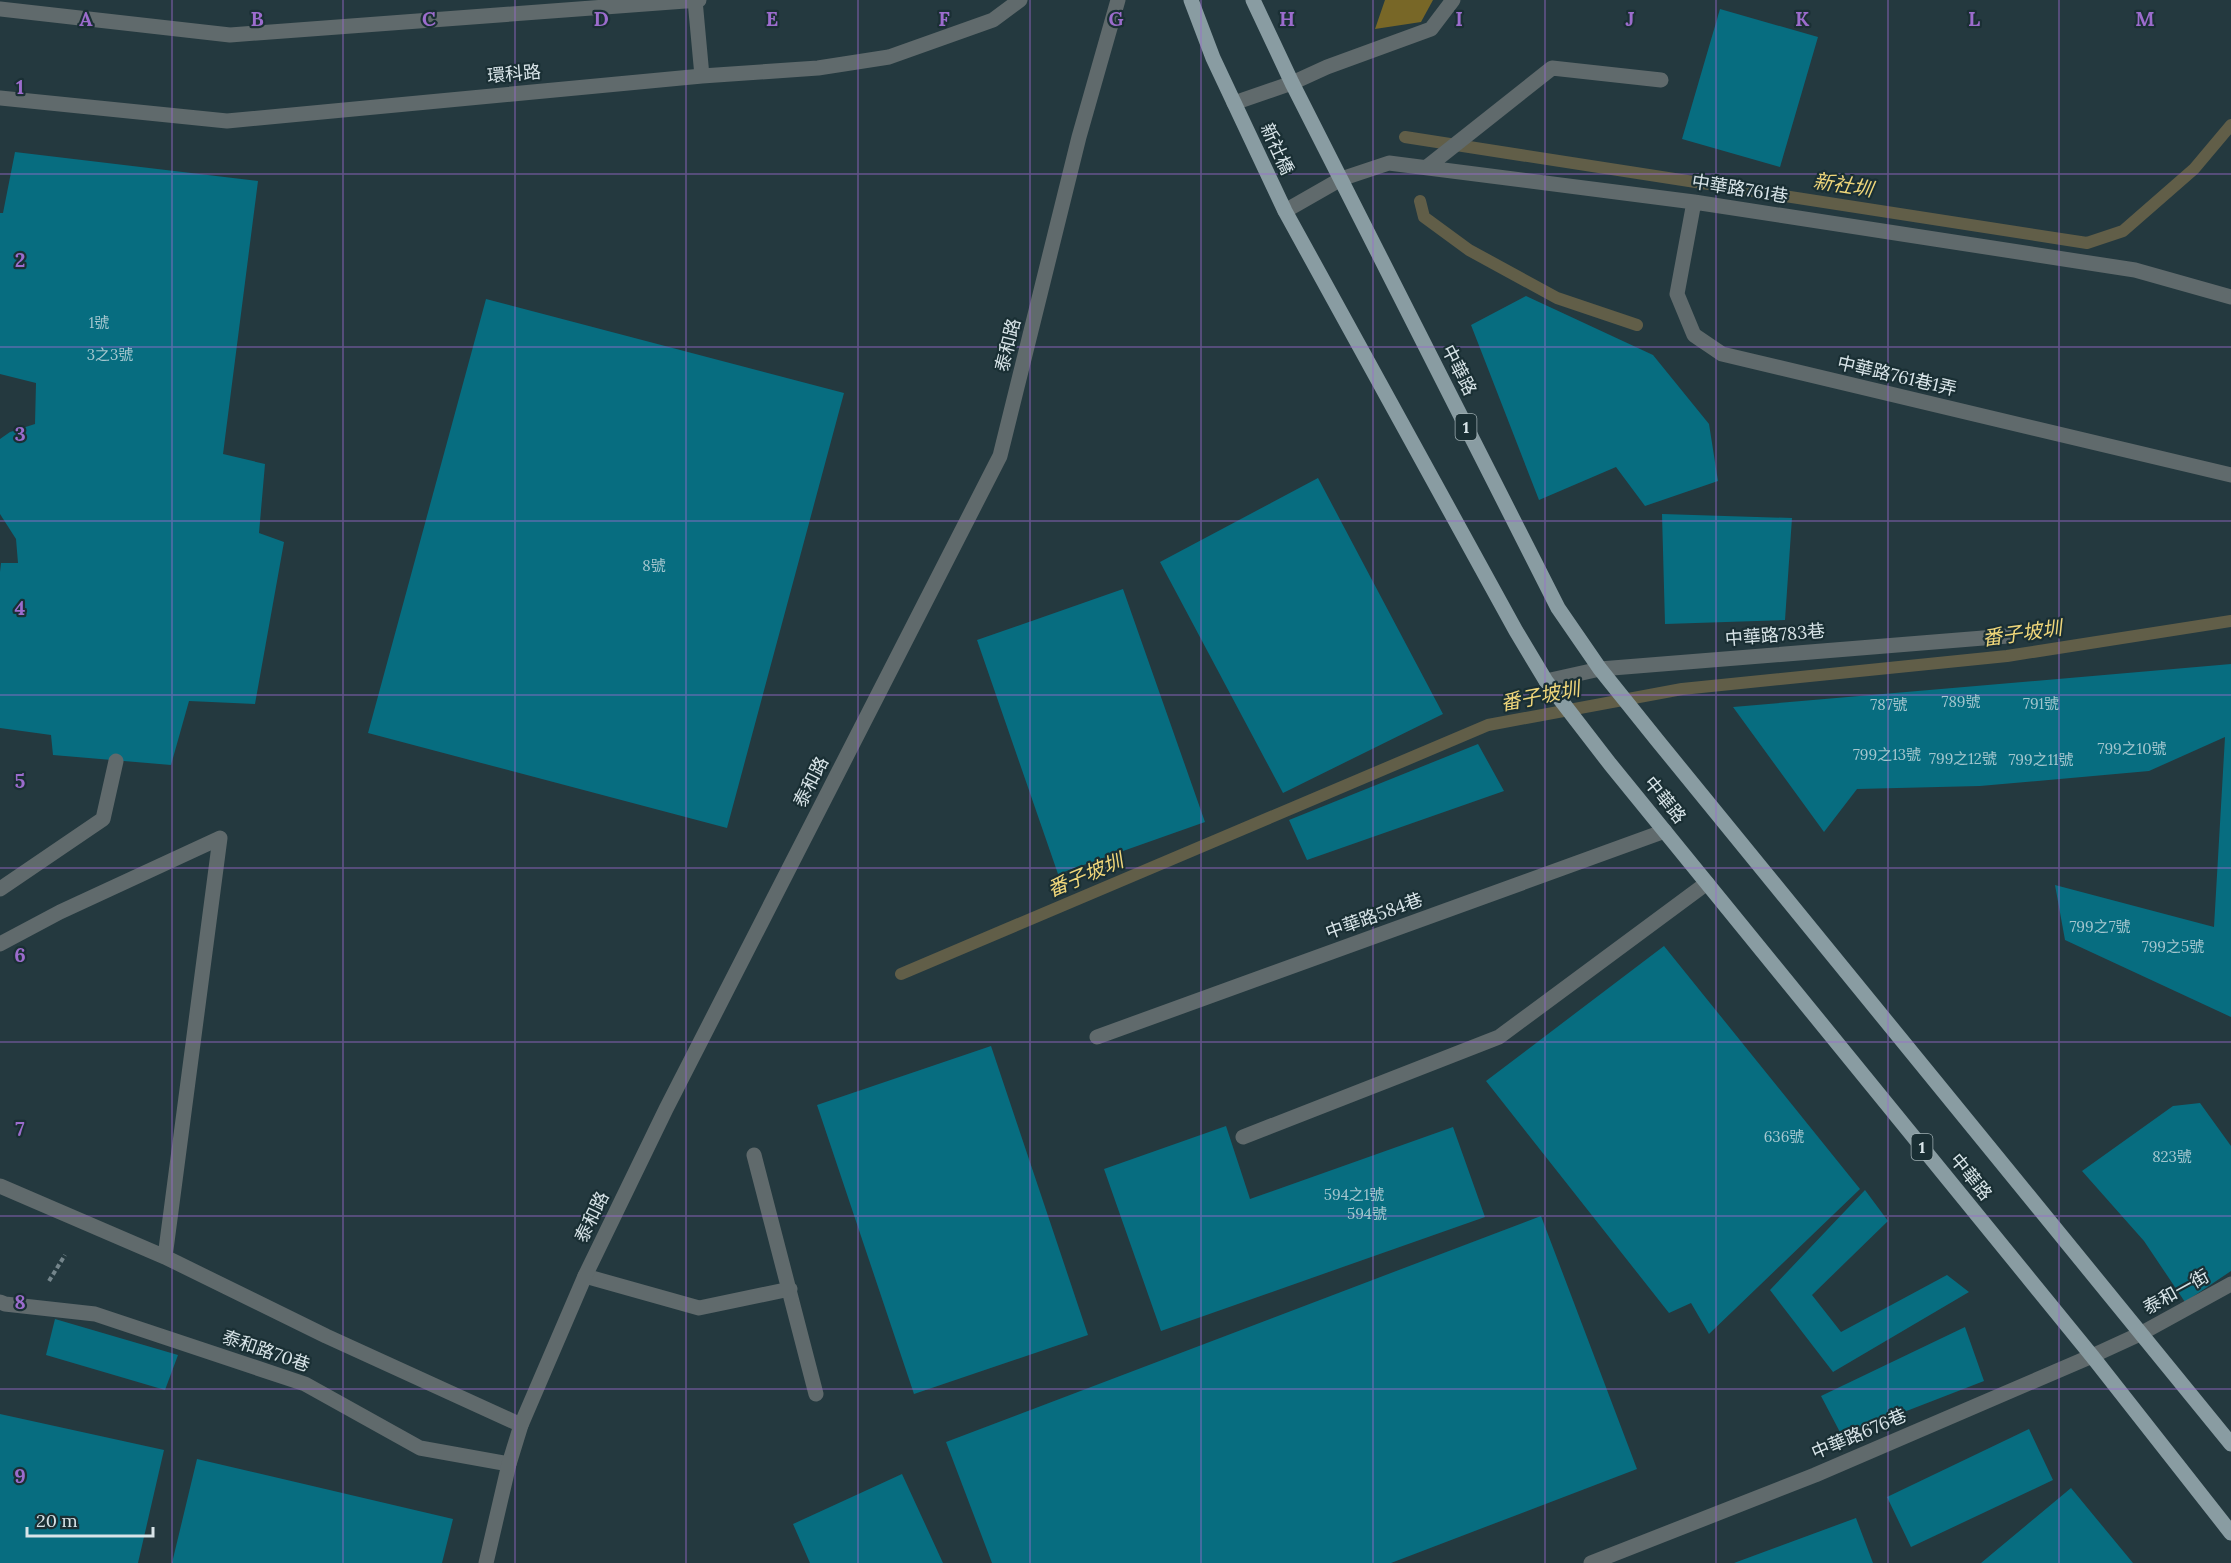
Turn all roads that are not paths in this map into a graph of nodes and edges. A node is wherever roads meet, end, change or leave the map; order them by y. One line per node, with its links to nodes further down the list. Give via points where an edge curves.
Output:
1 (697, 0): 7 (street, via 230,35); 8 (street)
2 (1020, 0): 8 (street, 環科路, via 993,20 889,57 818,68)
3 (1118, 0): 32 (street, 泰和路, via 1079,137 1000,456 666,1109)
4 (1191, 0): 12 (main road, 1)
5 (1252, 0): 10 (main road, 1)
6 (1453, 0): 10 (street, via 1431,29 1327,66)
7 (0, 9)
8 (702, 76): 11 (street, 環科路, via 227,121)
9 (1661, 80): 13 (street, via 1552,68)
10 (1292, 83): 12 (street); 14 (main road, 1)
11 (0, 98)
12 (1234, 103): 16 (main road, 新社橋 / 1)
13 (1427, 167): 14 (street, 中華路761巷, via 1389,163); 15 (street, 中華路761巷)
14 (1341, 179): 16 (street, 中華路761巷); 20 (main road, 中華路 / 1, via 1558,608)
15 (1694, 202): 17 (street, 中華路761巷, via 2135,270); 18 (street, 中華路761巷1弄, via 1677,294 1694,334 1722,354)
16 (1285, 211): 21 (main road, 1)
17 (2231, 297)
18 (2231, 476)
19 (2008, 636): 20 (street, 中華路783巷)
20 (1600, 669): 21 (street, 中華路783巷); 36 (main road, 中華路 / 1)
21 (1546, 681): 23 (main road, 中華路 / 1)
22 (116, 761): 25 (street, via 103,819)
23 (1665, 831): 24 (main road, 中華路 / 1); 27 (street, 中華路584巷)
24 (1707, 883): 28 (street, via 1499,1037); 37 (main road, 中華路 / 1)
25 (0, 889)
26 (0, 944): 31 (street, via 220,838)
27 (1097, 1037)
28 (1243, 1137)
29 (754, 1155): 34 (street)
30 (0, 1186): 31 (street)
31 (165, 1257): 39 (street)
32 (585, 1276): 34 (street, via 699,1308); 39 (street, 泰和路)
33 (2231, 1284): 36 (street, 泰和一街)
34 (790, 1289): 38 (street)
35 (0, 1302): 41 (street, 泰和路70巷, via 95,1314 305,1384 420,1448)
36 (2140, 1334): 37 (street, 中華路676巷); 40 (main road, 中華路 / 1)
37 (2092, 1356): 42 (main road, 中華路 / 1); 44 (street, 中華路676巷, via 1815,1474)
38 (816, 1394)
39 (521, 1425): 41 (street, 泰和路)
40 (2231, 1444)
41 (509, 1464): 43 (street, 泰和路)
42 (2231, 1533)
43 (486, 1563)
44 (1591, 1563)

